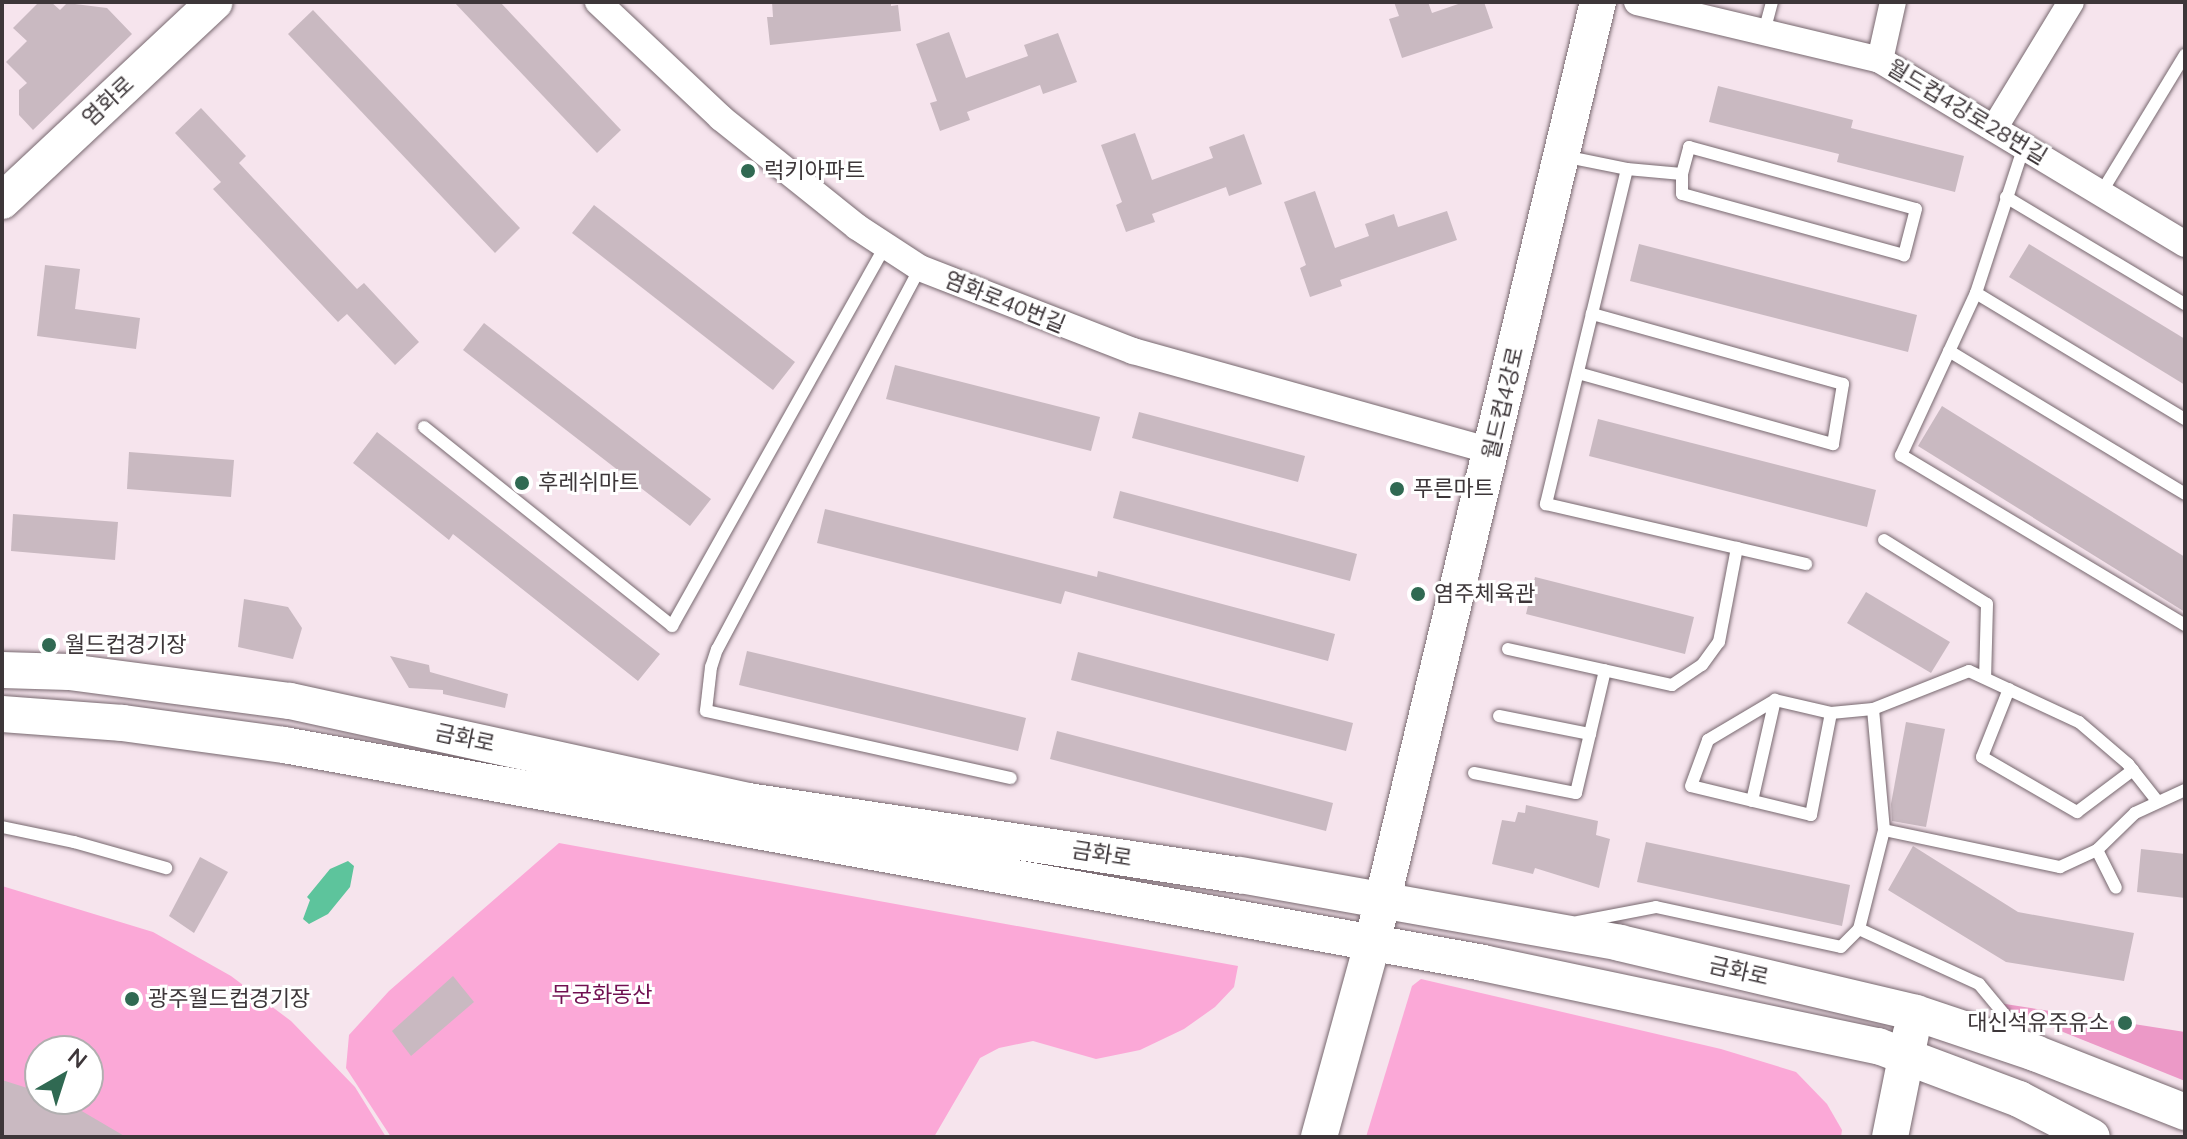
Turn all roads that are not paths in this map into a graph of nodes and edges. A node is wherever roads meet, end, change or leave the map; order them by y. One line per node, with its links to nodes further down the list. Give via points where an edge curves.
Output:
1 (215, 2): 18 (main road, 염화로)
2 (598, 2): 20 (street, 염화로40번길, via 721,118)
3 (1598, 2): 13 (main road, 월드컵4강로)
4 (1637, 2): 8 (street, 월드컵4강로28번길)
5 (1772, 2): 8 (lane)
6 (1893, 2): 10 (street)
7 (2071, 2): 11 (street)
8 (1764, 32): 10 (street, 월드컵4강로28번길)
9 (2185, 55): 16 (lane)
10 (1880, 60): 11 (street, 월드컵4강로28번길)
11 (1995, 127): 12 (street, 월드컵4강로28번길)
12 (2024, 146): 16 (street, 월드컵4강로28번길); 17 (lane)
13 (1560, 156): 14 (lane); 29 (main road, 월드컵4강로)
14 (1627, 169): 15 (lane); 24 (lane)
15 (1682, 174): 15 (lane, via 1689,147 1916,209 1904,255 1682,194)
16 (2101, 193): 19 (street, 월드컵4강로28번길)
17 (2006, 197): 22 (lane); 23 (lane)
18 (2, 201)
19 (2185, 244)
20 (885, 247): 21 (street, 염화로40번길); 28 (lane, via 672,626)
21 (920, 268): 29 (street, 염화로40번길, via 1133,351); 48 (lane, via 717,649 706,711)
22 (1976, 293): 25 (lane); 27 (lane)
23 (2185, 304)
24 (1592, 314): 26 (lane); 26 (lane, via 1843,384 1833,444)
25 (1949, 351): 30 (lane); 34 (lane, via 1901,455)
26 (1578, 373): 32 (lane, via 1546,504)
27 (2185, 419)
28 (424, 427)
29 (1492, 451): 57 (main road, 월드컵4강로)
30 (2185, 494)
31 (1884, 540): 38 (lane, via 1987,604)
32 (1737, 548): 33 (lane); 37 (lane, via 1719,642 1702,665 1672,685)
33 (1806, 564)
34 (2185, 625)
35 (1508, 649): 37 (lane)
36 (2, 670): 57 (main road, 금화로, via 69,672 290,701 748,801 1240,875)
37 (1605, 670): 45 (lane)
38 (1985, 678): 39 (lane); 41 (lane, via 1969,671)
39 (2009, 689): 46 (lane, via 2079,722); 46 (lane, via 1982,757 2077,812)
40 (1775, 700): 42 (lane); 50 (lane); 50 (lane, via 1708,740 1691,786)
41 (1873, 709): 42 (lane); 53 (lane)
42 (1831, 713): 50 (lane, via 1811,815)
43 (2, 714): 60 (main road, 금화로, via 123,723 284,745)
44 (1499, 716): 45 (lane)
45 (1590, 734): 47 (lane, via 1576,793)
46 (2133, 770): 51 (lane)
47 (1474, 773)
48 (1011, 778)
49 (2185, 790): 51 (lane)
50 (1752, 801)
51 (2158, 802): 54 (lane, via 2135,813)
52 (2, 827): 55 (lane)
53 (1884, 830): 54 (lane, via 2060,867); 59 (lane)
54 (2097, 850): 56 (lane)
55 (166, 868)
56 (2116, 888)
57 (1382, 903): 58 (main road, 금화로); 60 (main road, 월드컵4강로)
58 (1536, 928): 59 (lane, via 1656,907 1841,947); 61 (main road, 금화로)
59 (1859, 929): 62 (lane, via 1979,984)
60 (1372, 944): 63 (main road, 금화로); 65 (main road, 월드컵4강로)
61 (1916, 1013): 62 (main road, 금화로); 63 (main road)
62 (2035, 1053): 64 (main road, 금화로)
63 (1906, 1055): 66 (main road); 67 (main road, 금화로, via 2019,1099)
64 (2185, 1112)
65 (1319, 1137)
66 (1890, 1137)
67 (2092, 1137)

